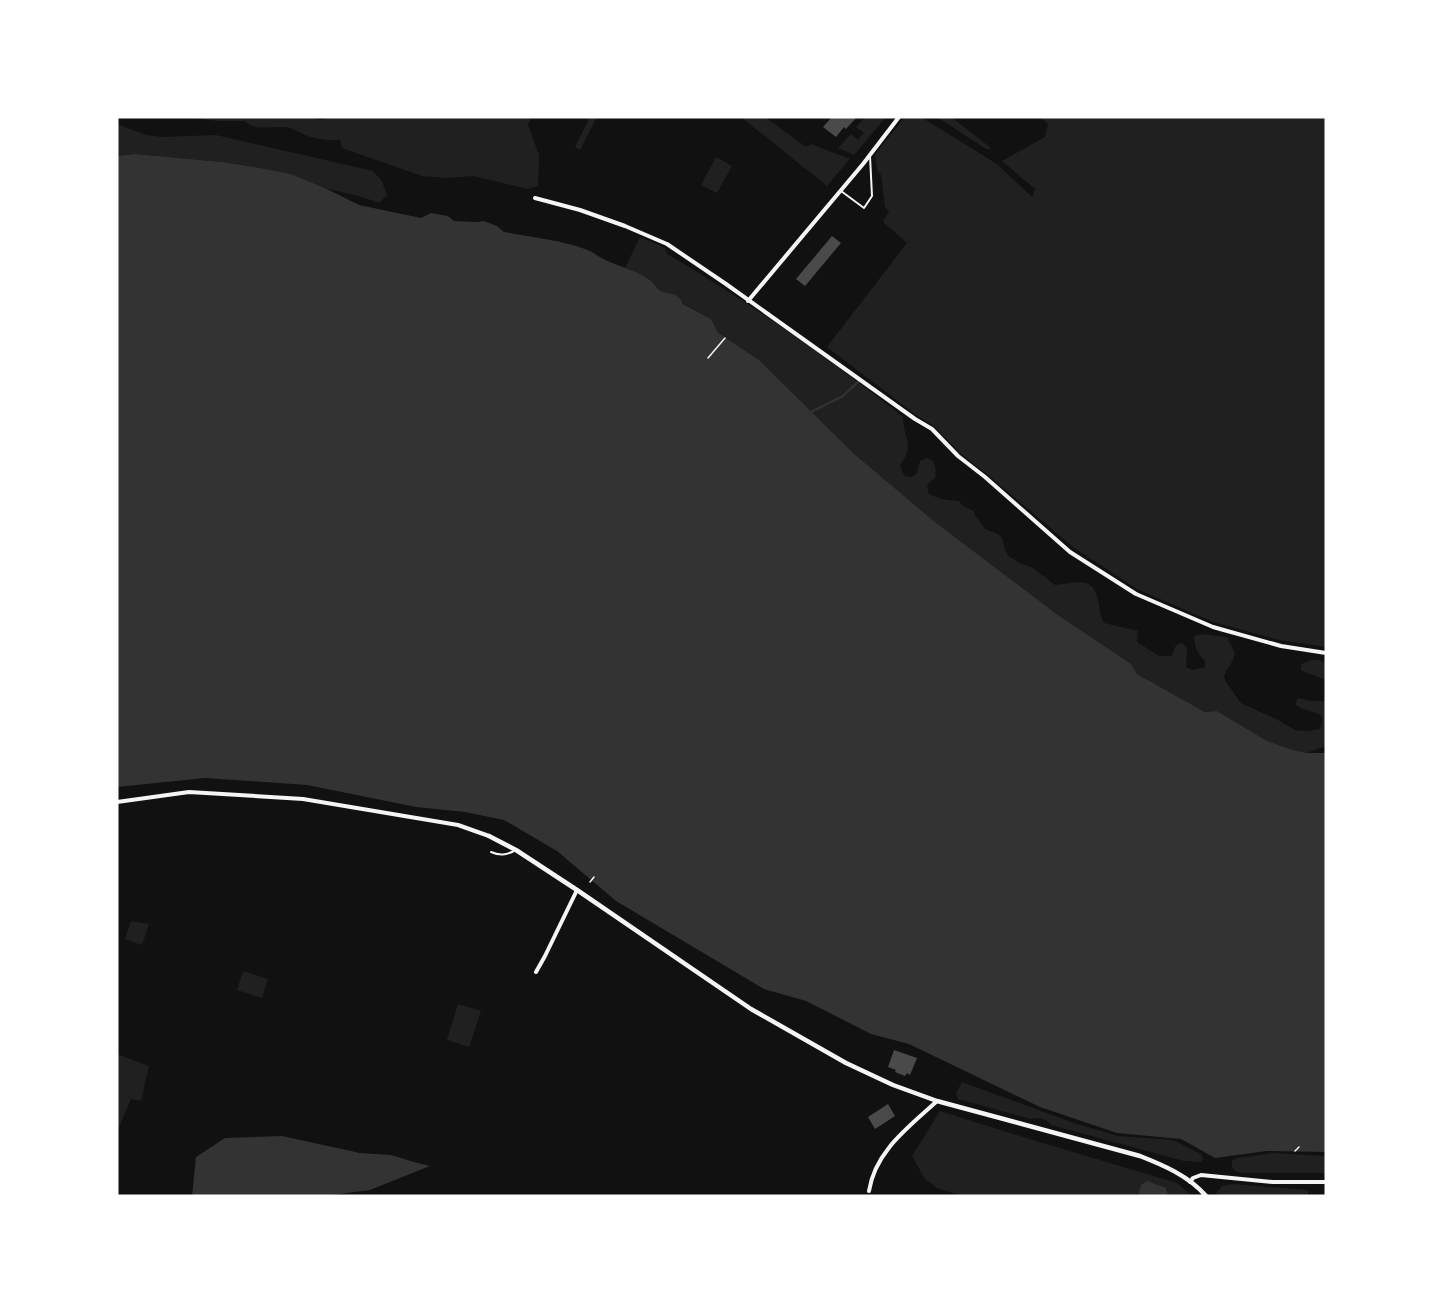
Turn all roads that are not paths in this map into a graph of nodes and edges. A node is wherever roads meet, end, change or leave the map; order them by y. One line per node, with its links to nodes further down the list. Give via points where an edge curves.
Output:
1 (899, 117): 2 (street)
2 (870, 156): 3 (street); 3 (lane, via 872,196 864,208)
3 (841, 191): 5 (street)
4 (535, 198): 5 (street, via 580,210 659,241)
5 (748, 301): 6 (street, via 932,429 1070,552 1136,594 1213,627 1281,646)
6 (1326, 653)
7 (117, 802): 8 (street, via 189,792 303,799 458,825)
8 (489, 836): 9 (street)
9 (516, 850): 10 (lane, via 499,856); 11 (street)
10 (491, 852)
11 (577, 890): 12 (street); 13 (street, via 751,1009 846,1063)
12 (536, 972)
13 (937, 1101): 14 (street, via 1140,1156); 16 (street, via 881,1157)
14 (1190, 1182): 15 (street, via 1201,1175); 17 (street)
15 (1326, 1182)
16 (869, 1191)
17 (1206, 1196)

